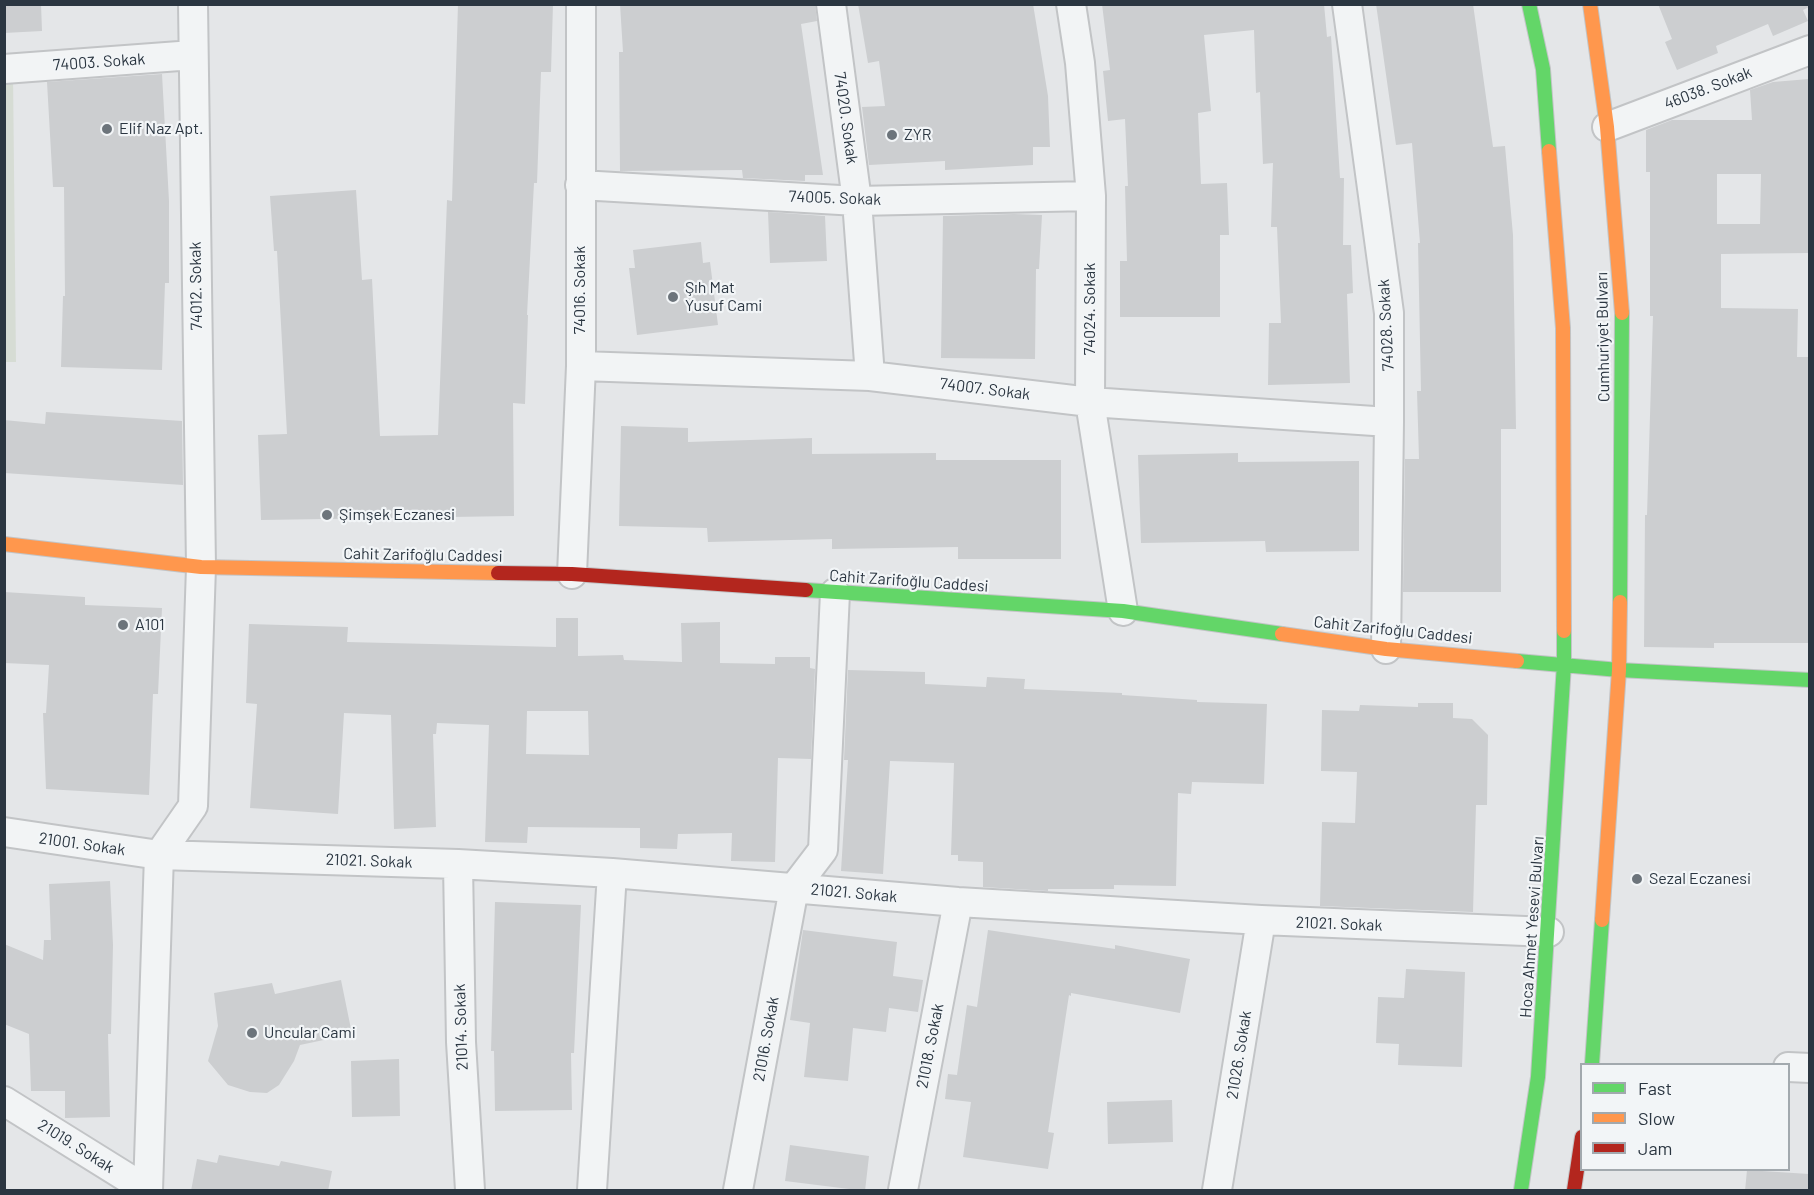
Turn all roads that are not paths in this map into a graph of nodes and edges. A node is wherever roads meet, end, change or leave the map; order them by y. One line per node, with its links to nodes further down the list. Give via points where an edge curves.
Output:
1 (193, 4): 9 (street, 74012. Sokak)
2 (581, 4): 12 (street, 74016. Sokak)
3 (831, 4): 14 (street, 74020. Sokak)
4 (1071, 4): 13 (street, 74024. Sokak, via 1080,63)
5 (1347, 4): 18 (street, 74028. Sokak, via 1389,313)
6 (1529, 4): 25 (main road, via 1543,69 1563,328)
7 (1590, 4): 11 (main road, Cumhuriyet Bulvarı)
8 (1809, 50): 11 (street, 46038. Sokak)
9 (193, 55): 10 (street, 74003. Sokak); 20 (street, 74012. Sokak)
10 (4, 69)
11 (1607, 127): 26 (main road, Cumhuriyet Bulvarı, via 1622,317)
12 (580, 185): 14 (street, 74005. Sokak); 15 (street, 74016. Sokak)
13 (1090, 196): 14 (street, 74005. Sokak); 17 (street, 74024. Sokak)
14 (857, 201): 16 (street, 74020. Sokak)
15 (581, 366): 16 (street, 74007. Sokak); 21 (street, 74016. Sokak)
16 (870, 376): 17 (street, 74007. Sokak)
17 (1090, 402): 18 (street, 74007. Sokak); 23 (street, 74024. Sokak)
18 (1389, 422): 24 (street, 74028. Sokak)
19 (4, 544): 20 (main road, Cahit Zarifoğlu Caddesi)
20 (201, 567): 21 (main road, Cahit Zarifoğlu Caddesi); 29 (street, 74012. Sokak, via 193,806)
21 (572, 574): 22 (main road, Cahit Zarifoğlu Caddesi)
22 (835, 592): 23 (main road, Cahit Zarifoğlu Caddesi); 32 (street, via 823,850)
23 (1123, 612): 24 (main road, Cahit Zarifoğlu Caddesi)
24 (1386, 648): 25 (main road, Cahit Zarifoğlu Caddesi)
25 (1564, 664): 26 (main road, Cahit Zarifoğlu Caddesi); 35 (main road, Hoca Ahmet Yesevi Bulvarı)
26 (1619, 670): 27 (main road, Cahit Zarifoğlu Caddesi); 36 (main road)
27 (1809, 680)
28 (4, 832): 29 (street, 21001. Sokak)
29 (159, 855): 30 (street, 21021. Sokak); 41 (street)
30 (458, 864): 31 (street, 21021. Sokak); 42 (street, 21014. Sokak, via 461,1042)
31 (612, 873): 32 (street, 21021. Sokak); 43 (street)
32 (794, 888): 33 (street, 21021. Sokak); 44 (street, 21016. Sokak)
33 (958, 902): 34 (street, 21021. Sokak); 45 (street, 21018. Sokak)
34 (1261, 920): 35 (street, 21021. Sokak); 46 (street, 21026. Sokak)
35 (1549, 932): 47 (main road, Hoca Ahmet Yesevi Bulvarı, via 1538,1077)
36 (1592, 1063)
37 (1790, 1067): 38 (street)
38 (1809, 1068)
39 (4, 1101): 41 (street, 21019. Sokak)
40 (1580, 1145): 48 (main road)
41 (148, 1191)
42 (470, 1191)
43 (592, 1191)
44 (738, 1191)
45 (903, 1191)
46 (1218, 1191)
47 (1521, 1191)
48 (1574, 1191)

